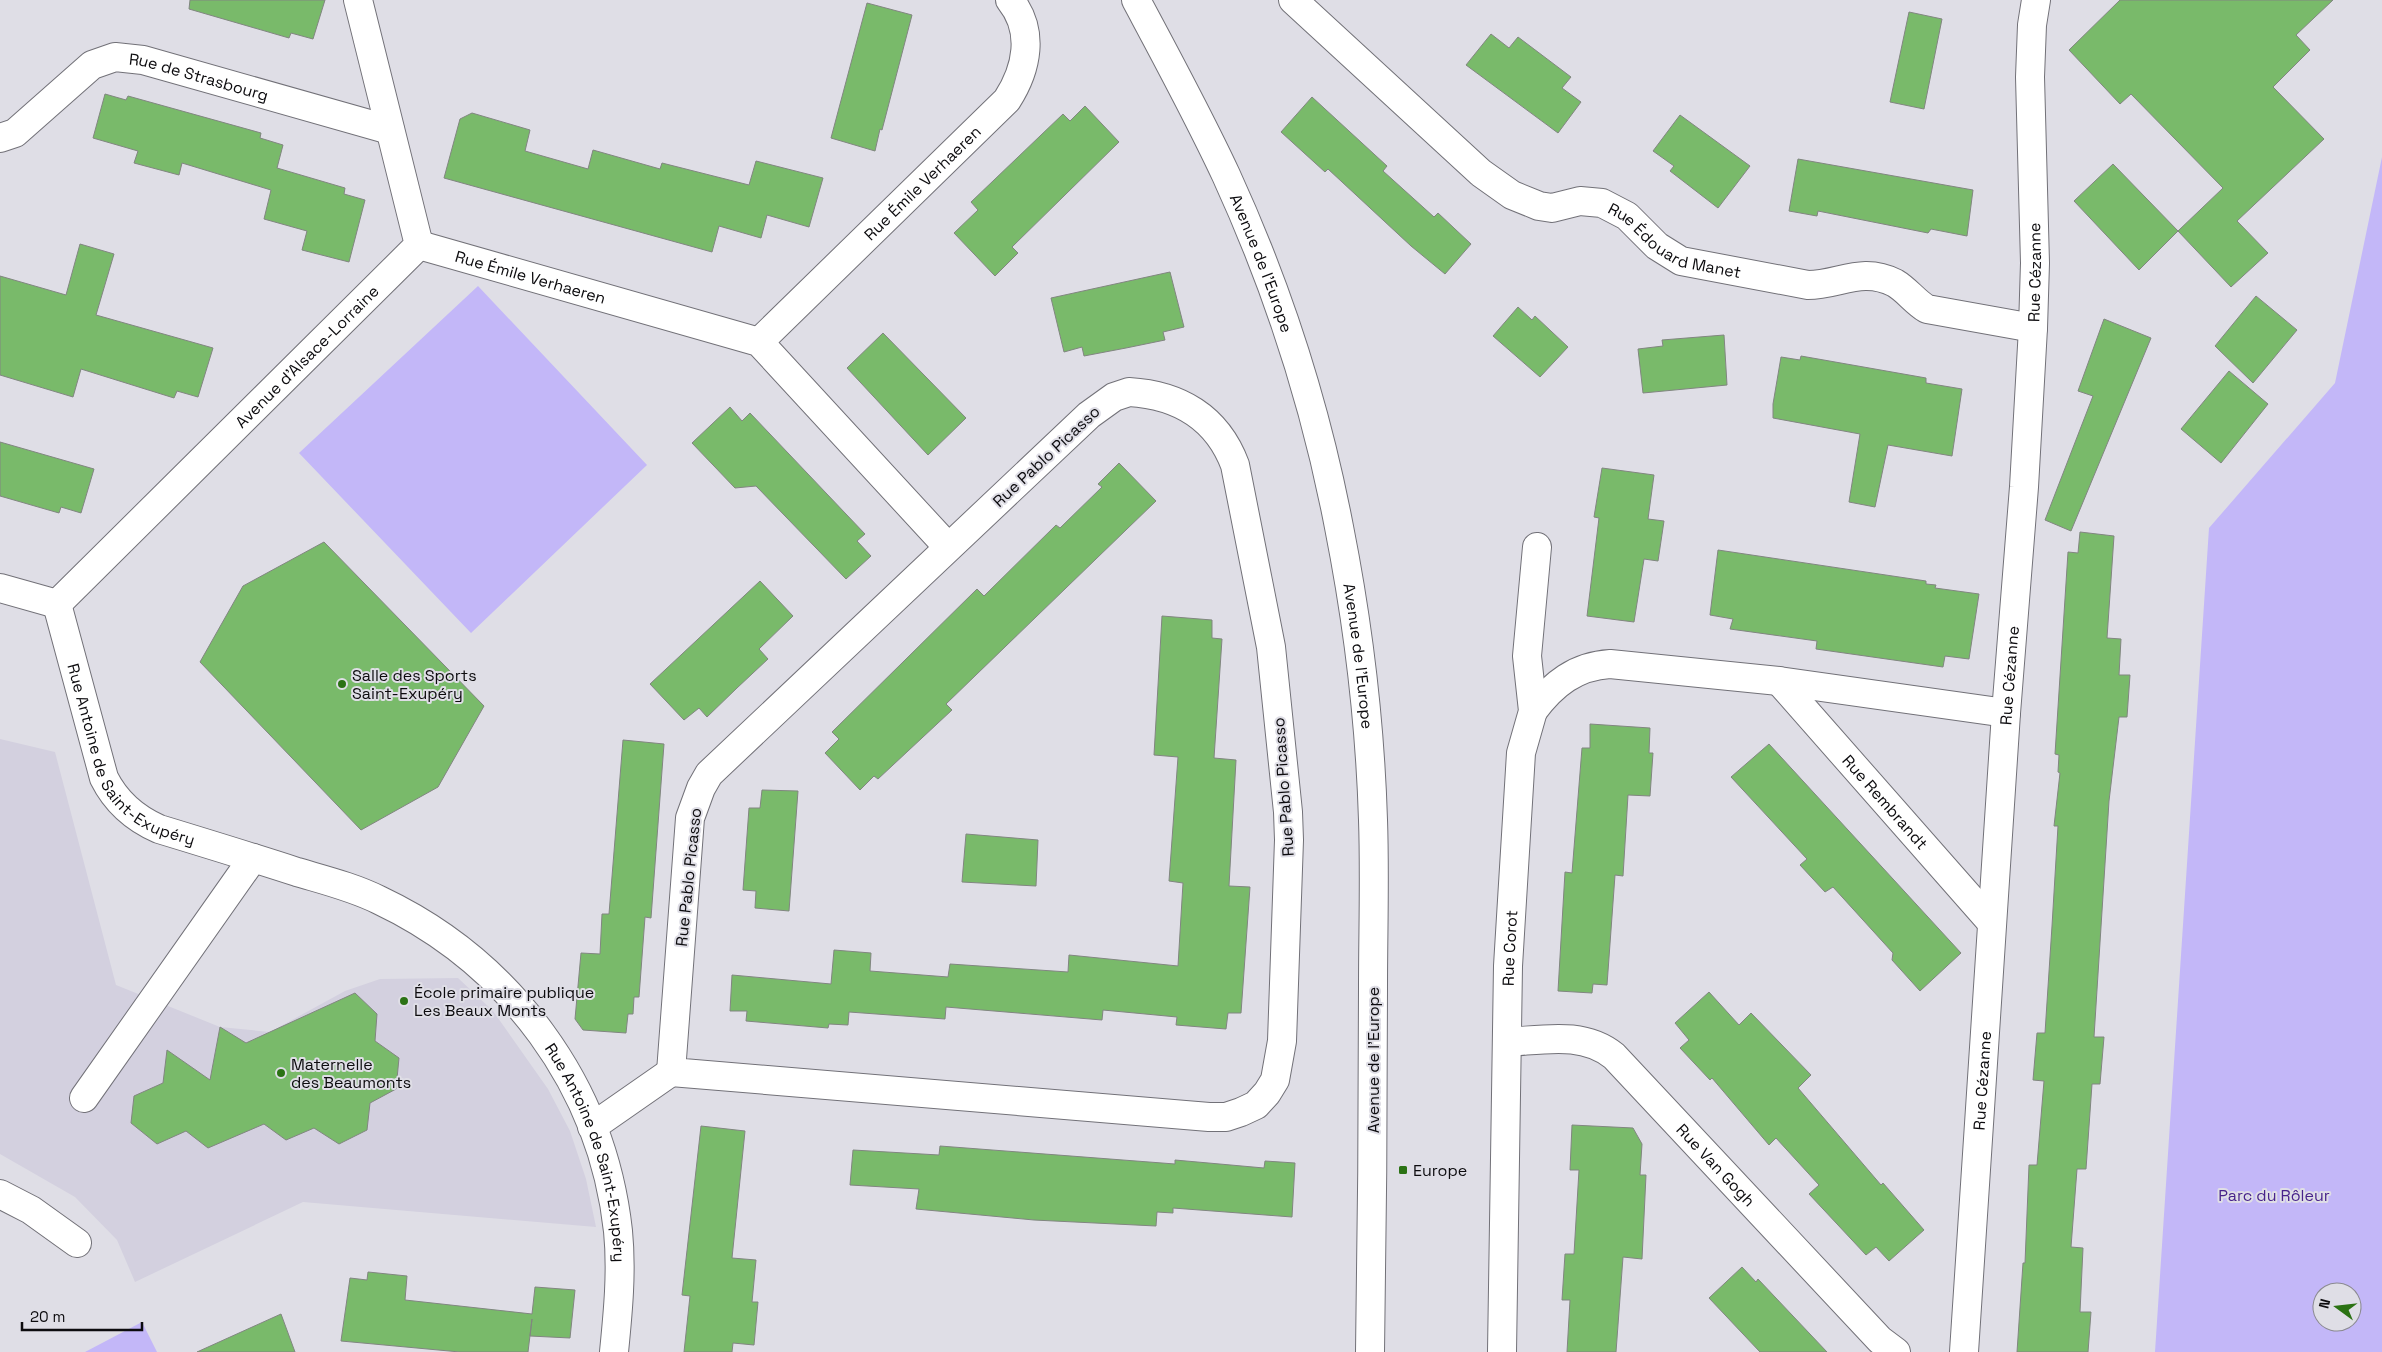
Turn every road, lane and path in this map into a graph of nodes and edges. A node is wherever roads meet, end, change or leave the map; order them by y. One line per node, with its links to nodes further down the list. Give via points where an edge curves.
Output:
1 (358, 0): 6 (street)
2 (1010, 0): 10 (street, Rue Émile Verhaeren, via 1017,8 1026,39 1022,73 1007,100)
3 (1136, 0): 27 (street, Avenue de l'Europe, via 1226,174 1257,252 1310,407 1341,536 1359,650 1373,819)
4 (1293, 0): 9 (street, Rue Édouard Manet, via 1481,173 1524,200 1552,208 1580,201 1602,203 1626,216 1657,246 1681,261 1808,285 1852,276 1885,279 1896,283 1927,310)
5 (2036, 0): 9 (street, Rue Cézanne, via 2030,77 2035,253)
6 (390, 130): 7 (street, Rue de Strasbourg, via 143,60 115,57 92,65 15,133); 8 (street)
7 (0, 138)
8 (419, 245): 10 (street, Rue Émile Verhaeren); 14 (street, Avenue d'Alsace-Lorraine)
9 (2033, 328): 17 (street, Rue Cézanne)
10 (759, 342): 11 (street)
11 (948, 547): 21 (street, Rue Pablo Picasso, via 709,774 701,788 690,818); 21 (street, Rue Pablo Picasso, via 1089,415 1114,397 1129,392 1161,396 1190,409 1226,443 1235,465 1271,647 1288,812 1282,1041 1275,1080 1256,1105 1226,1117 1209,1117)
12 (1537, 547): 16 (street, Rue Corot, via 1526,656)
13 (0, 588): 14 (street)
14 (57, 604): 18 (street, Rue Antoine de Saint-Exupéry, via 99,762 110,790 146,824)
15 (1779, 681): 16 (street, via 1626,664 1597,665 1564,678); 17 (street); 19 (street, Rue Rembrandt)
16 (1533, 711): 20 (street, Rue Corot, via 1521,754 1518,786)
17 (2006, 713): 19 (street, Rue Cézanne)
18 (253, 858): 22 (street); 23 (street, Rue Antoine de Saint-Exupéry, via 376,898 422,922 466,953 508,992 542,1034 567,1074)
19 (1992, 923): 30 (street, Rue Cézanne)
20 (1507, 1042): 28 (street, Rue Corot); 29 (street, Rue Van Gogh, via 1582,1040 1614,1056 1880,1340)
21 (671, 1072): 23 (street)
22 (84, 1098)
23 (592, 1127): 26 (street, Rue Antoine de Saint-Exupéry, via 609,1179 618,1232 619,1286)
24 (0, 1194): 25 (street, via 30,1210)
25 (77, 1243)
26 (614, 1352)
27 (1370, 1352)
28 (1502, 1352)
29 (1896, 1352)
30 (1964, 1352)

